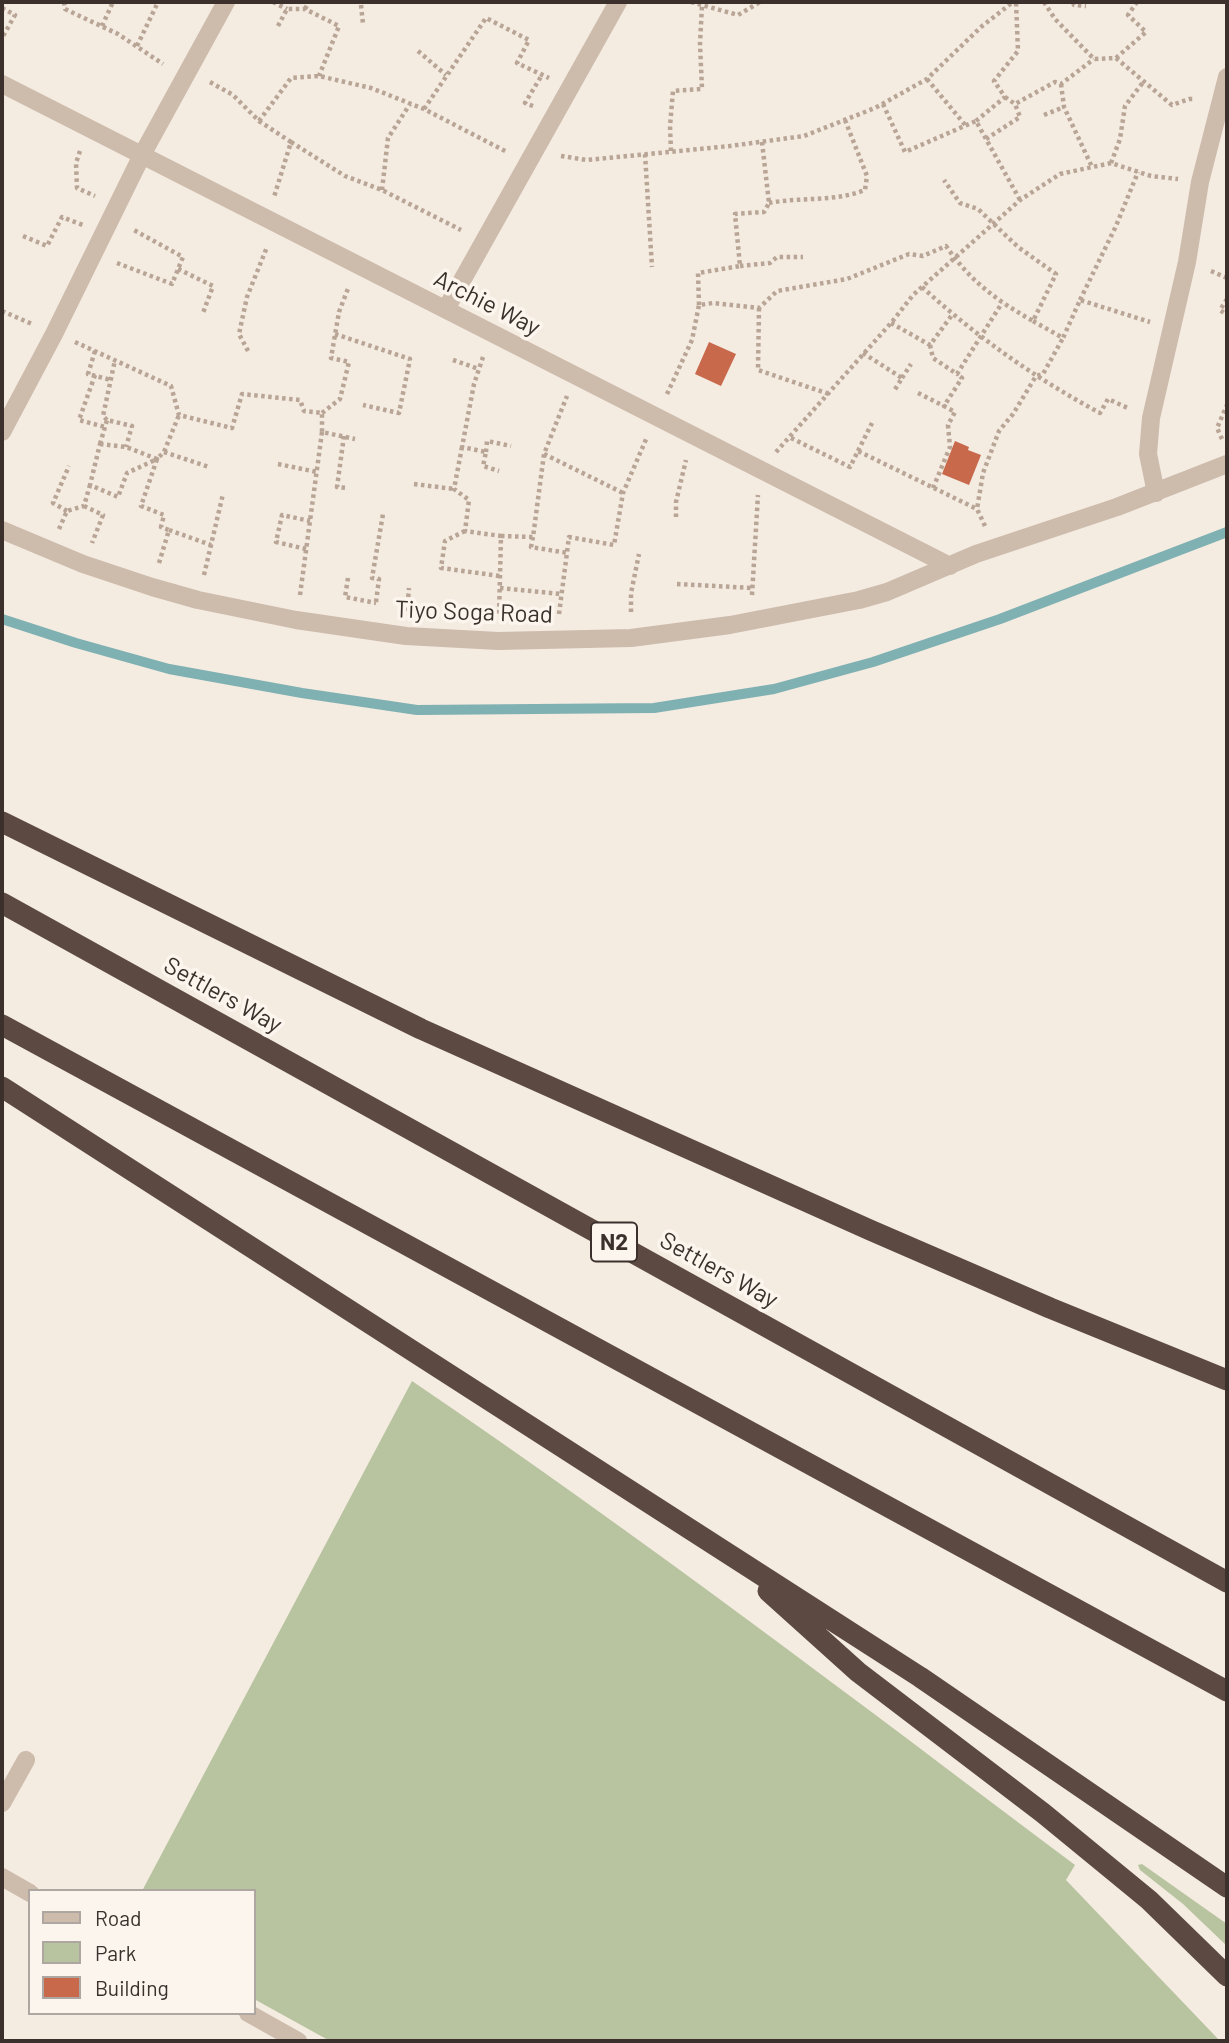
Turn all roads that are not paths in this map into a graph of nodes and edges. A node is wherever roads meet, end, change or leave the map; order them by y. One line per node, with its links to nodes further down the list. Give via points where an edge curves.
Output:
1 (226, 2): 5 (street)
2 (618, 2): 6 (street)
3 (1227, 77): 9 (street, via 1150,418 1148,454)
4 (2, 84): 5 (street, Archie Way)
5 (142, 155): 6 (street, Archie Way); 7 (street)
6 (446, 309): 11 (street, Archie Way)
7 (2, 432)
8 (1227, 464): 9 (street, Tiyo Soga Road)
9 (1156, 493): 11 (street, Tiyo Soga Road)
10 (2, 530): 11 (street, Tiyo Soga Road, via 83,564 198,600 406,636 498,641 631,638 691,631 859,600)
11 (950, 566)
12 (2, 822): 16 (highway, via 433,1035 870,1230)
13 (2, 903): 18 (highway, Settlers Way / N2)
14 (2, 1025): 19 (highway)
15 (2, 1087): 17 (highway)
16 (1227, 1380)
17 (717, 1545): 23 (highway); 25 (highway, via 858,1672 1149,1900)
18 (1227, 1582)
19 (1227, 1691)
20 (26, 1760): 21 (street)
21 (2, 1803)
22 (2, 1877): 24 (street)
23 (1227, 1887)
24 (28, 1892)
25 (1227, 1976)
26 (252, 2015): 27 (street)
27 (298, 2041)

